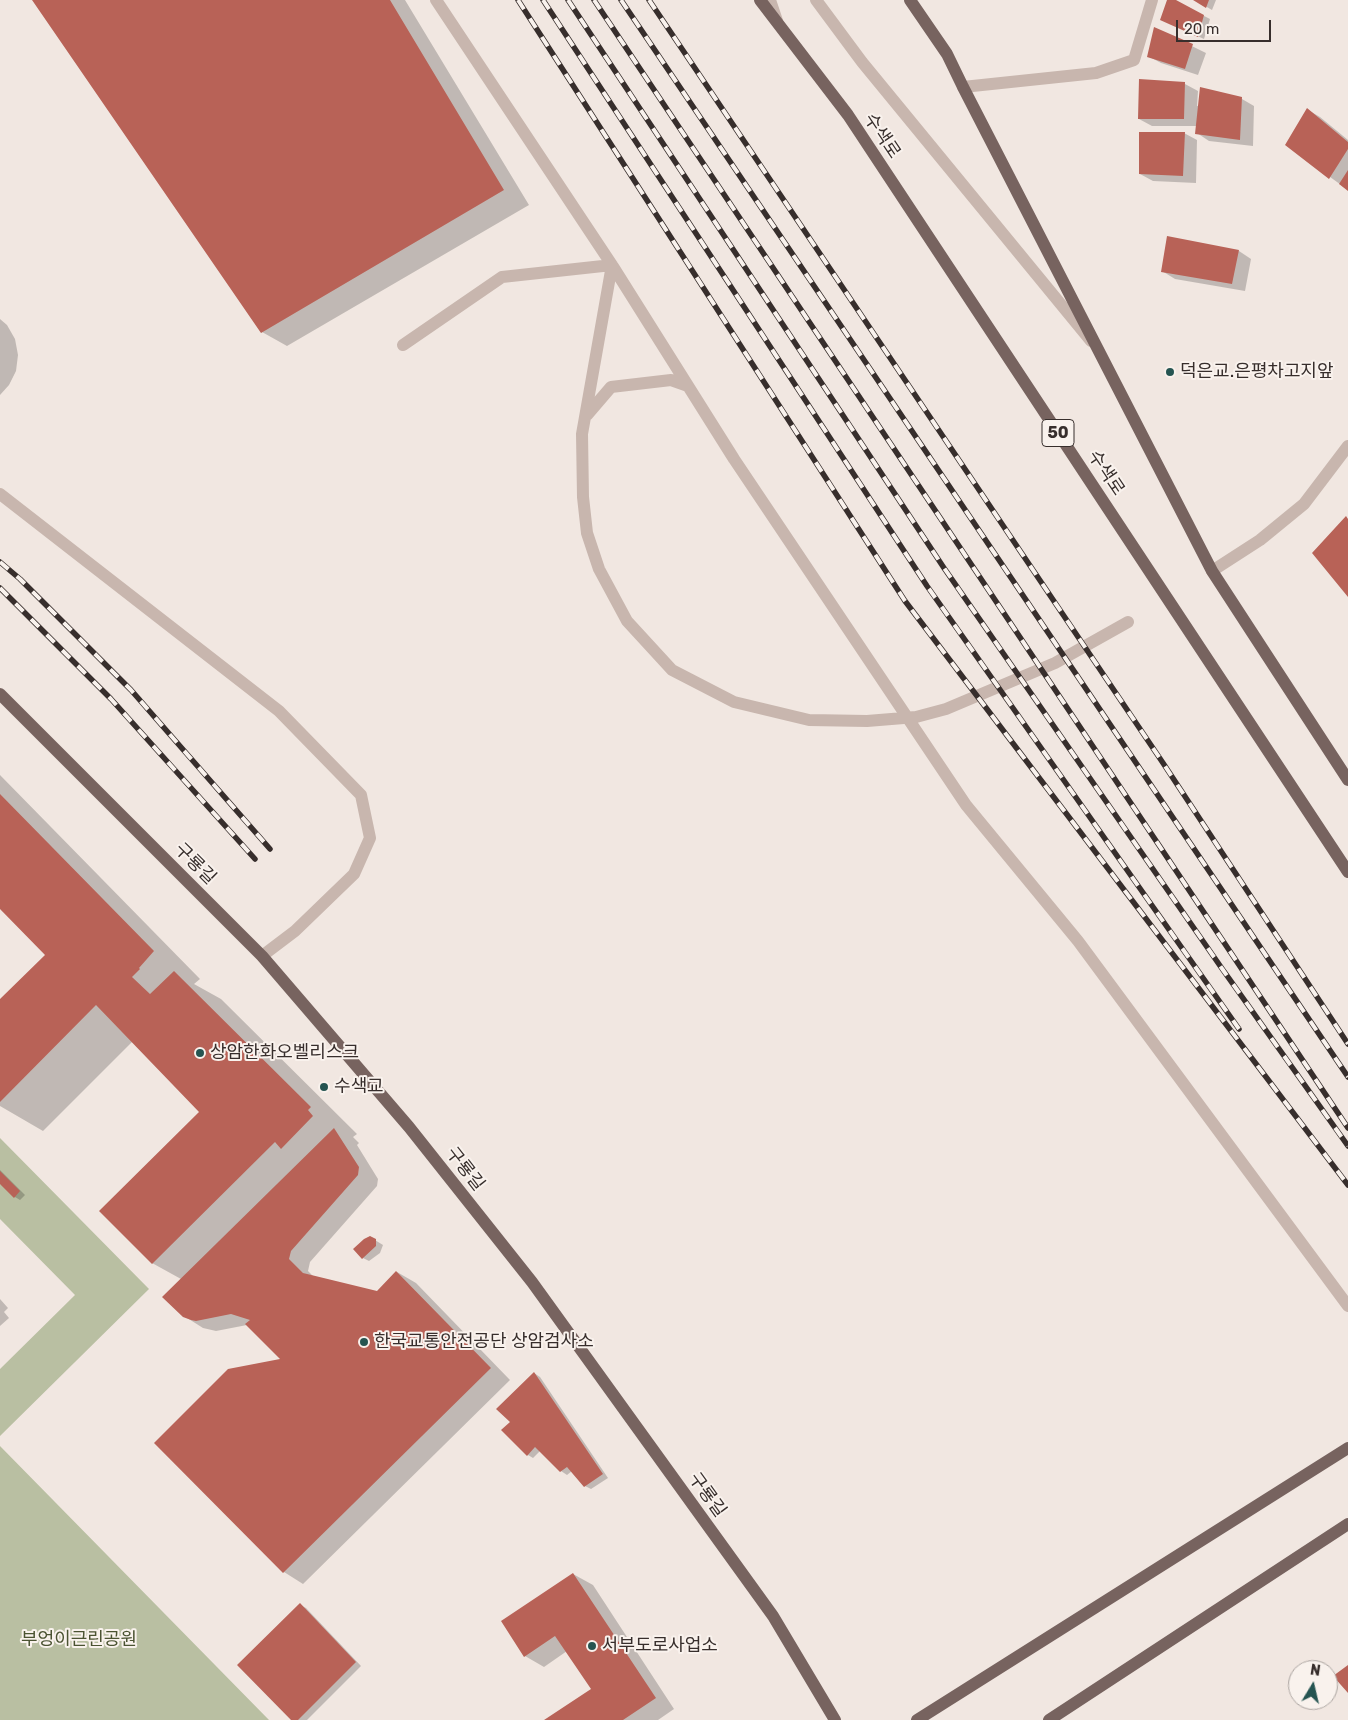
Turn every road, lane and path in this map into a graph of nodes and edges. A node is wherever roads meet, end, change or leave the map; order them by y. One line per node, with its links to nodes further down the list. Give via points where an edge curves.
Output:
1 (436, 0): 9 (street)
2 (760, 0): 7 (main road, 수색로 / 50)
3 (770, 0): 7 (street)
4 (816, 0): 11 (street, via 868,69)
5 (910, 0): 8 (main road, via 947,54)
6 (1152, 0): 8 (street, via 1134,60 1096,73)
7 (777, 23): 20 (main road, 수색로 / 50, via 848,115)
8 (963, 87): 11 (main road)
9 (612, 265): 10 (street, via 502,277); 12 (street); 13 (street)
10 (403, 345)
11 (1098, 350): 16 (main road)
12 (688, 386): 13 (street, via 671,380 611,387); 22 (street, via 966,805 1078,941)
13 (585, 417): 17 (street, via 582,434 583,497 587,533 599,569 627,621 672,670 734,702 809,720 867,721 916,717 946,709 1055,663)
14 (1348, 446): 16 (street, via 1304,504 1260,540)
15 (0, 494): 21 (street, via 279,712 361,795 370,838 354,874 294,931)
16 (1212, 571): 19 (main road)
17 (1128, 622)
18 (0, 694): 21 (main road, 구룡길)
19 (1348, 780)
20 (1348, 872)
21 (262, 956): 25 (main road, 구룡길, via 409,1127 532,1282 773,1616)
22 (1348, 1306)
23 (1348, 1448): 26 (main road)
24 (1348, 1524): 27 (main road)
25 (835, 1720)
26 (917, 1720)
27 (1049, 1720)

